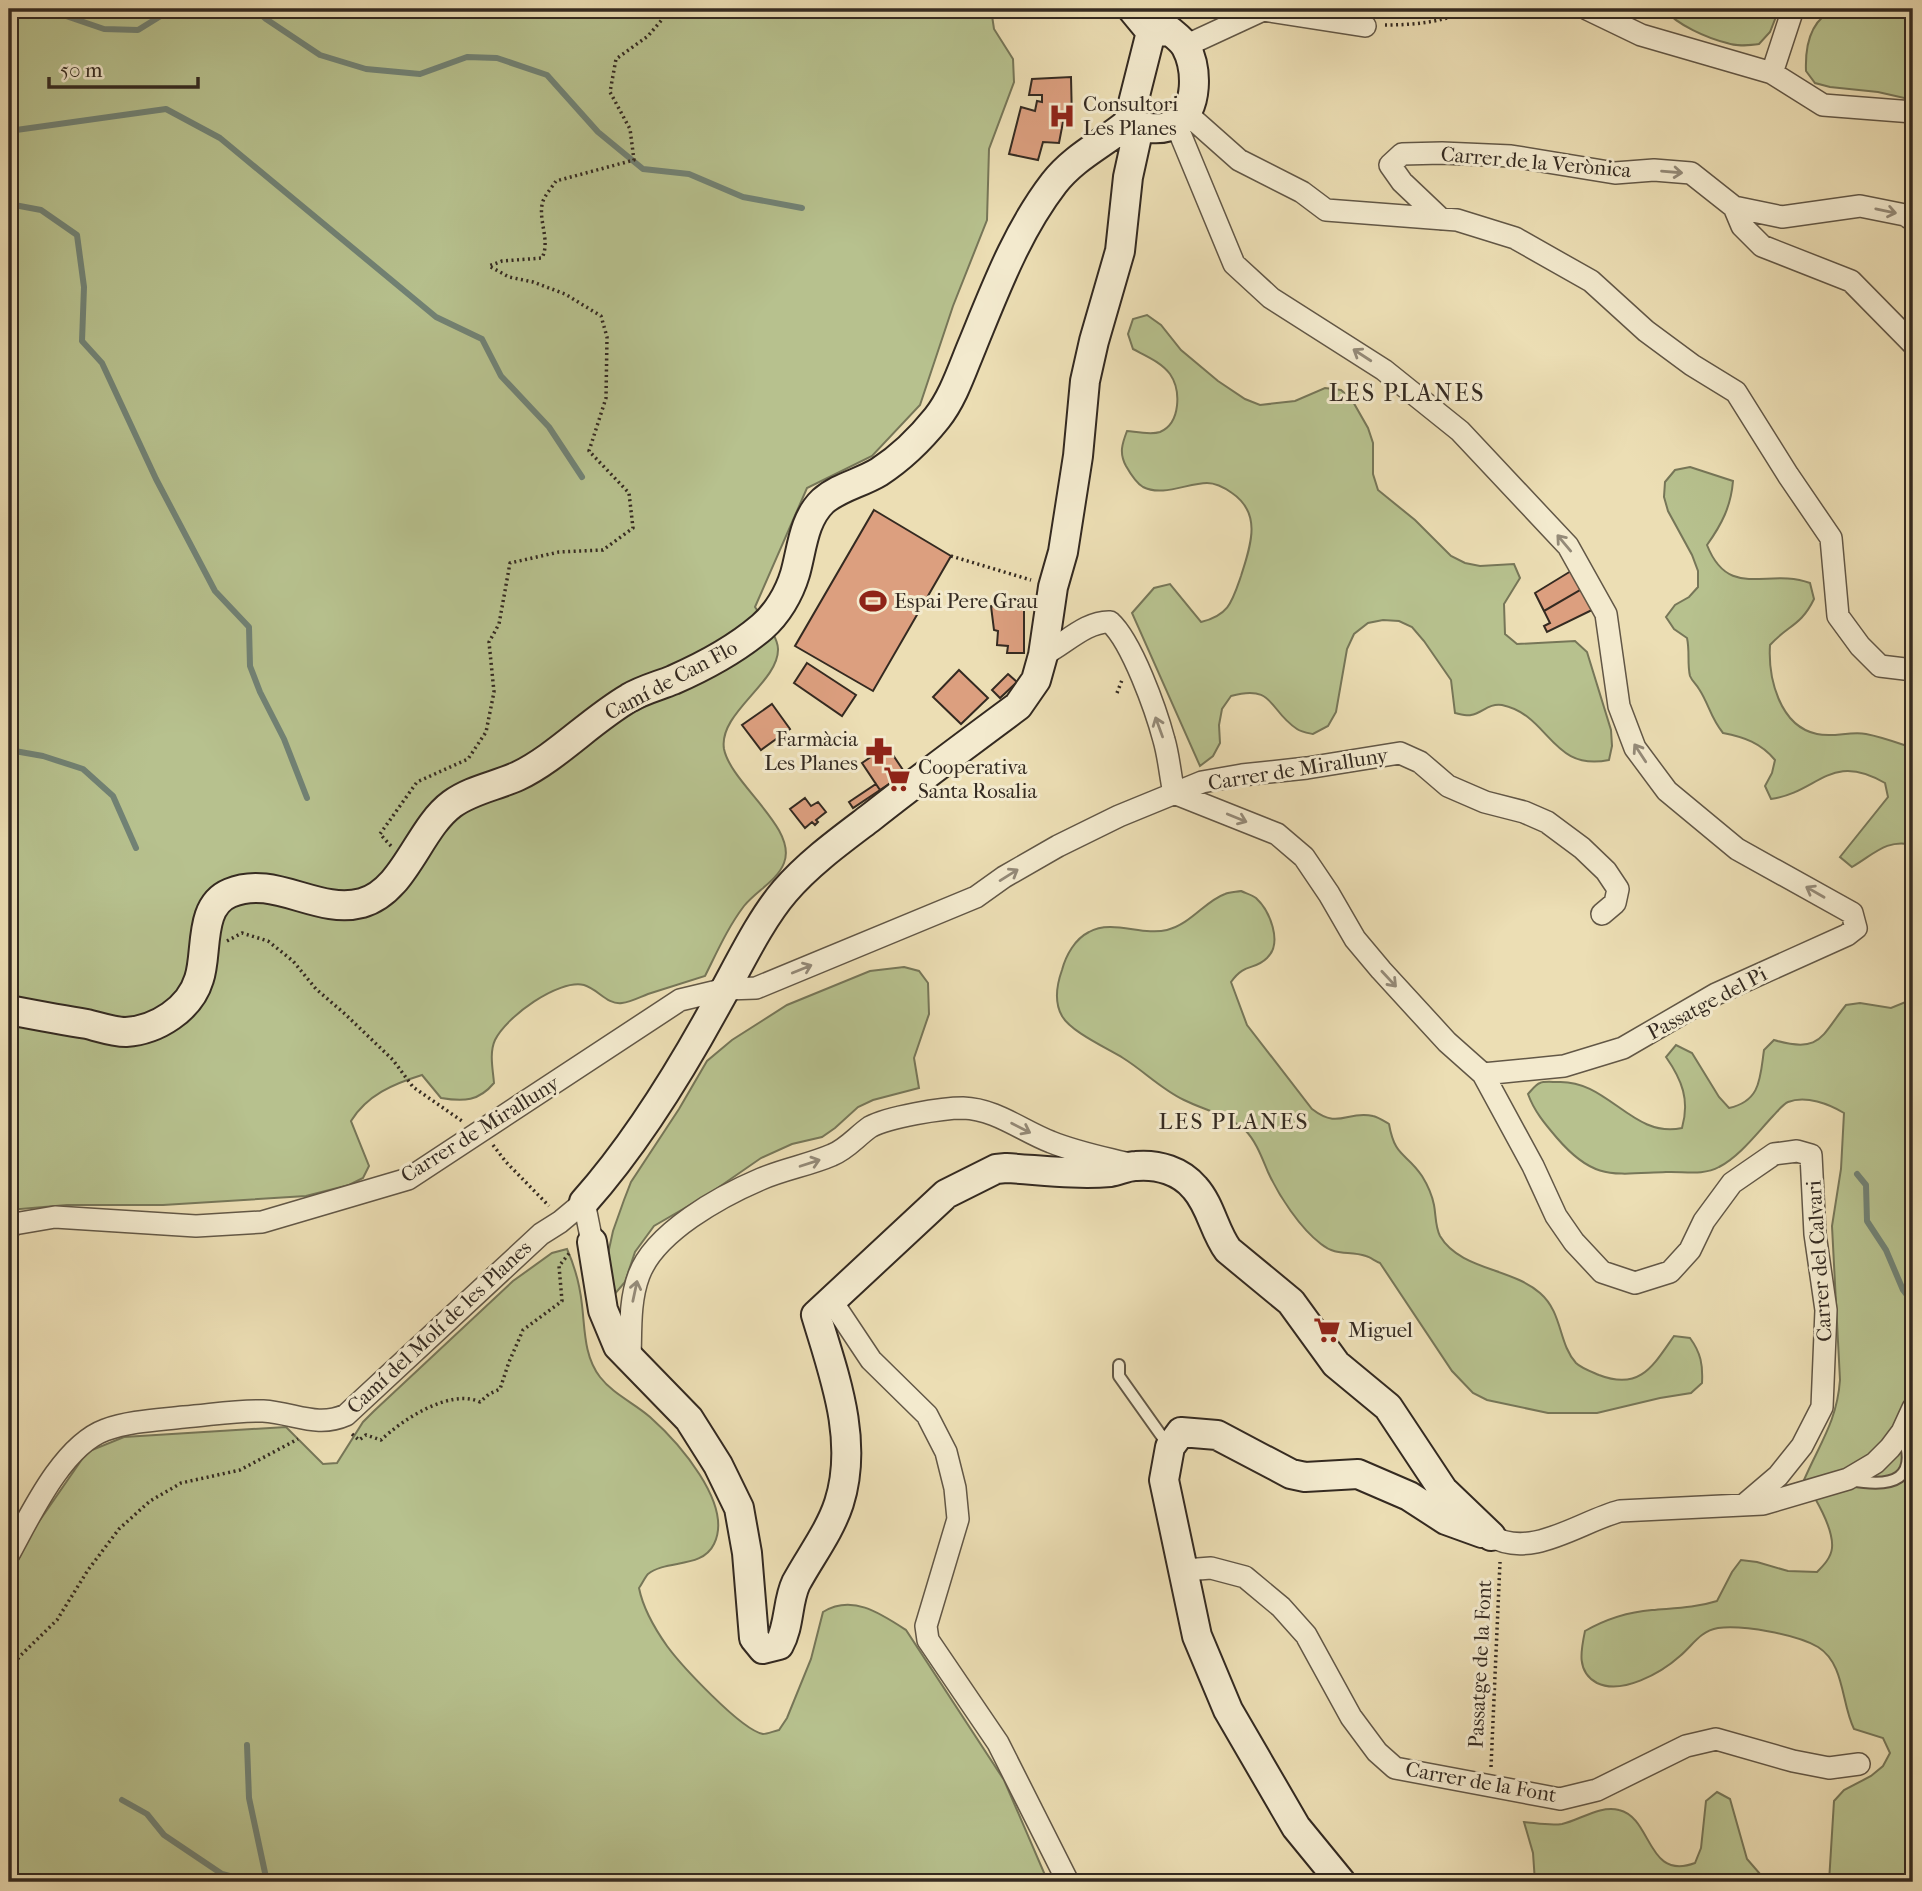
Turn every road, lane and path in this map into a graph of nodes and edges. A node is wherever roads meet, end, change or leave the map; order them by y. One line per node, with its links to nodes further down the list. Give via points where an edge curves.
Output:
1 (671, 9): 21 (path, via 648,36 616,59 610,92 630,130 634,160 556,181 543,202 546,249 542,258 489,266 565,294 601,316 607,337 606,398 589,451 629,494 634,528 603,550 559,552 510,563 499,624 489,642 494,692 486,732 468,759 417,782 380,834)
2 (1132, 9): 7 (street)
3 (1471, 9): 6 (path, via 1414,24)
4 (1587, 9): 8 (street, via 1641,35)
5 (1793, 9): 8 (street)
6 (1365, 26): 7 (street, via 1263,10 1196,41)
7 (1171, 30): 10 (street, via 1194,87); 11 (street, Camí del Molí de les Planes)
8 (1772, 74): 9 (street, via 1823,105)
9 (1913, 112)
10 (1181, 118): 11 (street, via 1165,128); 13 (street, via 1239,160 1302,192 1326,210); 26 (street, Passatge del Pi, one-way to 10, via 1564,1066 1623,1048 1716,994 1847,935 1856,928 1852,913 1737,849 1667,791 1635,748 1619,705 1606,614 1568,546 1460,431 1384,370 1270,298 1234,264)
11 (1134, 125): 17 (street, Camí del Molí de les Planes, via 1120,251 1085,381 1076,469); 21 (street, Camí de Can Flo, via 1080,157 1056,180 1031,215 942,413 917,442 879,472 833,494 813,512 794,577 775,615 735,648 632,696 519,775 451,805 432,824)
12 (1734, 207): 13 (street, Carrer de la Verònica, one-way to 12, via 1390,166 1402,154 1511,156 1615,173 1691,173); 14 (street, Carrer de la Verònica, one-way to 14, via 1782,217 1860,206); 15 (street, via 1742,226 1762,246 1851,281)
13 (1440, 219): 19 (street, via 1515,238 1591,281 1646,331 1736,392 1831,538 1838,615 1881,666)
14 (1913, 220)
15 (1913, 344)
16 (951, 556): 17 (path)
17 (1053, 587): 18 (street, Camí del Molí de les Planes)
18 (1043, 655): 20 (street, one-way to 18, via 1164,740 1118,628 1110,622 1089,626); 24 (street, Camí del Molí de les Planes, via 1036,680 1018,706 852,832 785,891)
19 (1913, 670)
20 (1174, 793): 22 (street, Carrer de Miralluny, via 1202,782 1400,753 1420,762 1448,786 1547,822 1582,848 1618,888 1615,903); 24 (street, Carrer de Miralluny, one-way to 20, via 756,988 976,897 1058,846); 26 (street, one-way to 26, via 1277,834 1304,857 1355,939 1447,1042)
21 (407, 863): 25 (street, Camí de Can Flo, via 382,893 364,902 326,904 251,887 226,894 212,910 200,979 173,1016 155,1024 126,1032)
22 (1602, 914)
23 (225, 943): 27 (path, via 242,933 268,941 393,1060 413,1087)
24 (732, 989): 27 (street, Carrer de Miralluny, via 680,1000); 29 (street, Camí del Molí de les Planes, via 618,1161)
25 (9, 1010)
26 (1483, 1074): 40 (street, Carrer del Calvari, via 1574,1242 1602,1272 1635,1283 1670,1272 1690,1250 1704,1221 1732,1183 1747,1171 1774,1154 1811,1154 1815,1234 1826,1310 1822,1407 1802,1446 1778,1476)
27 (479, 1133): 30 (path, via 546,1202); 31 (street, Carrer de Miralluny, via 408,1179 262,1222 196,1226 55,1217 14,1224)
28 (1135, 1166): 33 (street, via 1111,1172 996,1169 946,1194); 34 (street, one-way to 28, via 638,1276 665,1239 720,1199 764,1178 835,1154 877,1123 945,1110 977,1110 1065,1148); 41 (street, via 1167,1169 1195,1187 1228,1251 1291,1302 1336,1364 1388,1407 1443,1490)
29 (584, 1202): 30 (street, Camí del Molí de les Planes); 32 (street)
30 (560, 1223): 37 (street, Camí del Molí de les Planes, via 541,1234 346,1415)
31 (9, 1229)
32 (592, 1242): 34 (street, via 603,1310 618,1346); 37 (path, via 574,1248 559,1266 562,1301 523,1330 500,1389 480,1402 472,1398 439,1403 396,1426 381,1440 366,1435 359,1440)
33 (831, 1300): 34 (street, via 816,1315 838,1385 848,1452 839,1503 795,1586 786,1632 779,1644 763,1649 754,1638 739,1508 719,1465 688,1419); 47 (street, via 872,1360 927,1415 947,1452 958,1519 926,1626 928,1640 998,1743)
34 (630, 1359)
35 (1119, 1365): 39 (lane, via 1119,1376)
36 (1913, 1408): 40 (street, via 1902,1432 1875,1463 1848,1479 1763,1504)
37 (334, 1420): 42 (street, Camí del Molí de les Planes, via 233,1412 153,1420 103,1431 59,1469)
38 (303, 1437): 44 (path, via 240,1470 181,1483 150,1501 119,1529 57,1620)
39 (1170, 1447): 41 (street, via 1181,1433 1217,1435 1292,1474 1358,1474 1409,1496 1446,1520); 43 (street, via 1164,1480)
40 (1744, 1505): 41 (street, via 1620,1511 1548,1540)
41 (1496, 1539): 46 (path, Passatge de la Font)
42 (9, 1554)
43 (1185, 1570): 46 (street, Carrer de la Font, via 1211,1568 1245,1577 1281,1607 1306,1635 1351,1717 1395,1768); 48 (street, via 1197,1636 1228,1710 1296,1827)
44 (9, 1673)
45 (1859, 1764): 46 (street, Carrer de la Font, via 1829,1768 1716,1739 1686,1746 1597,1790 1560,1799)
46 (1490, 1787)
47 (1068, 1882)
48 (1341, 1882)

